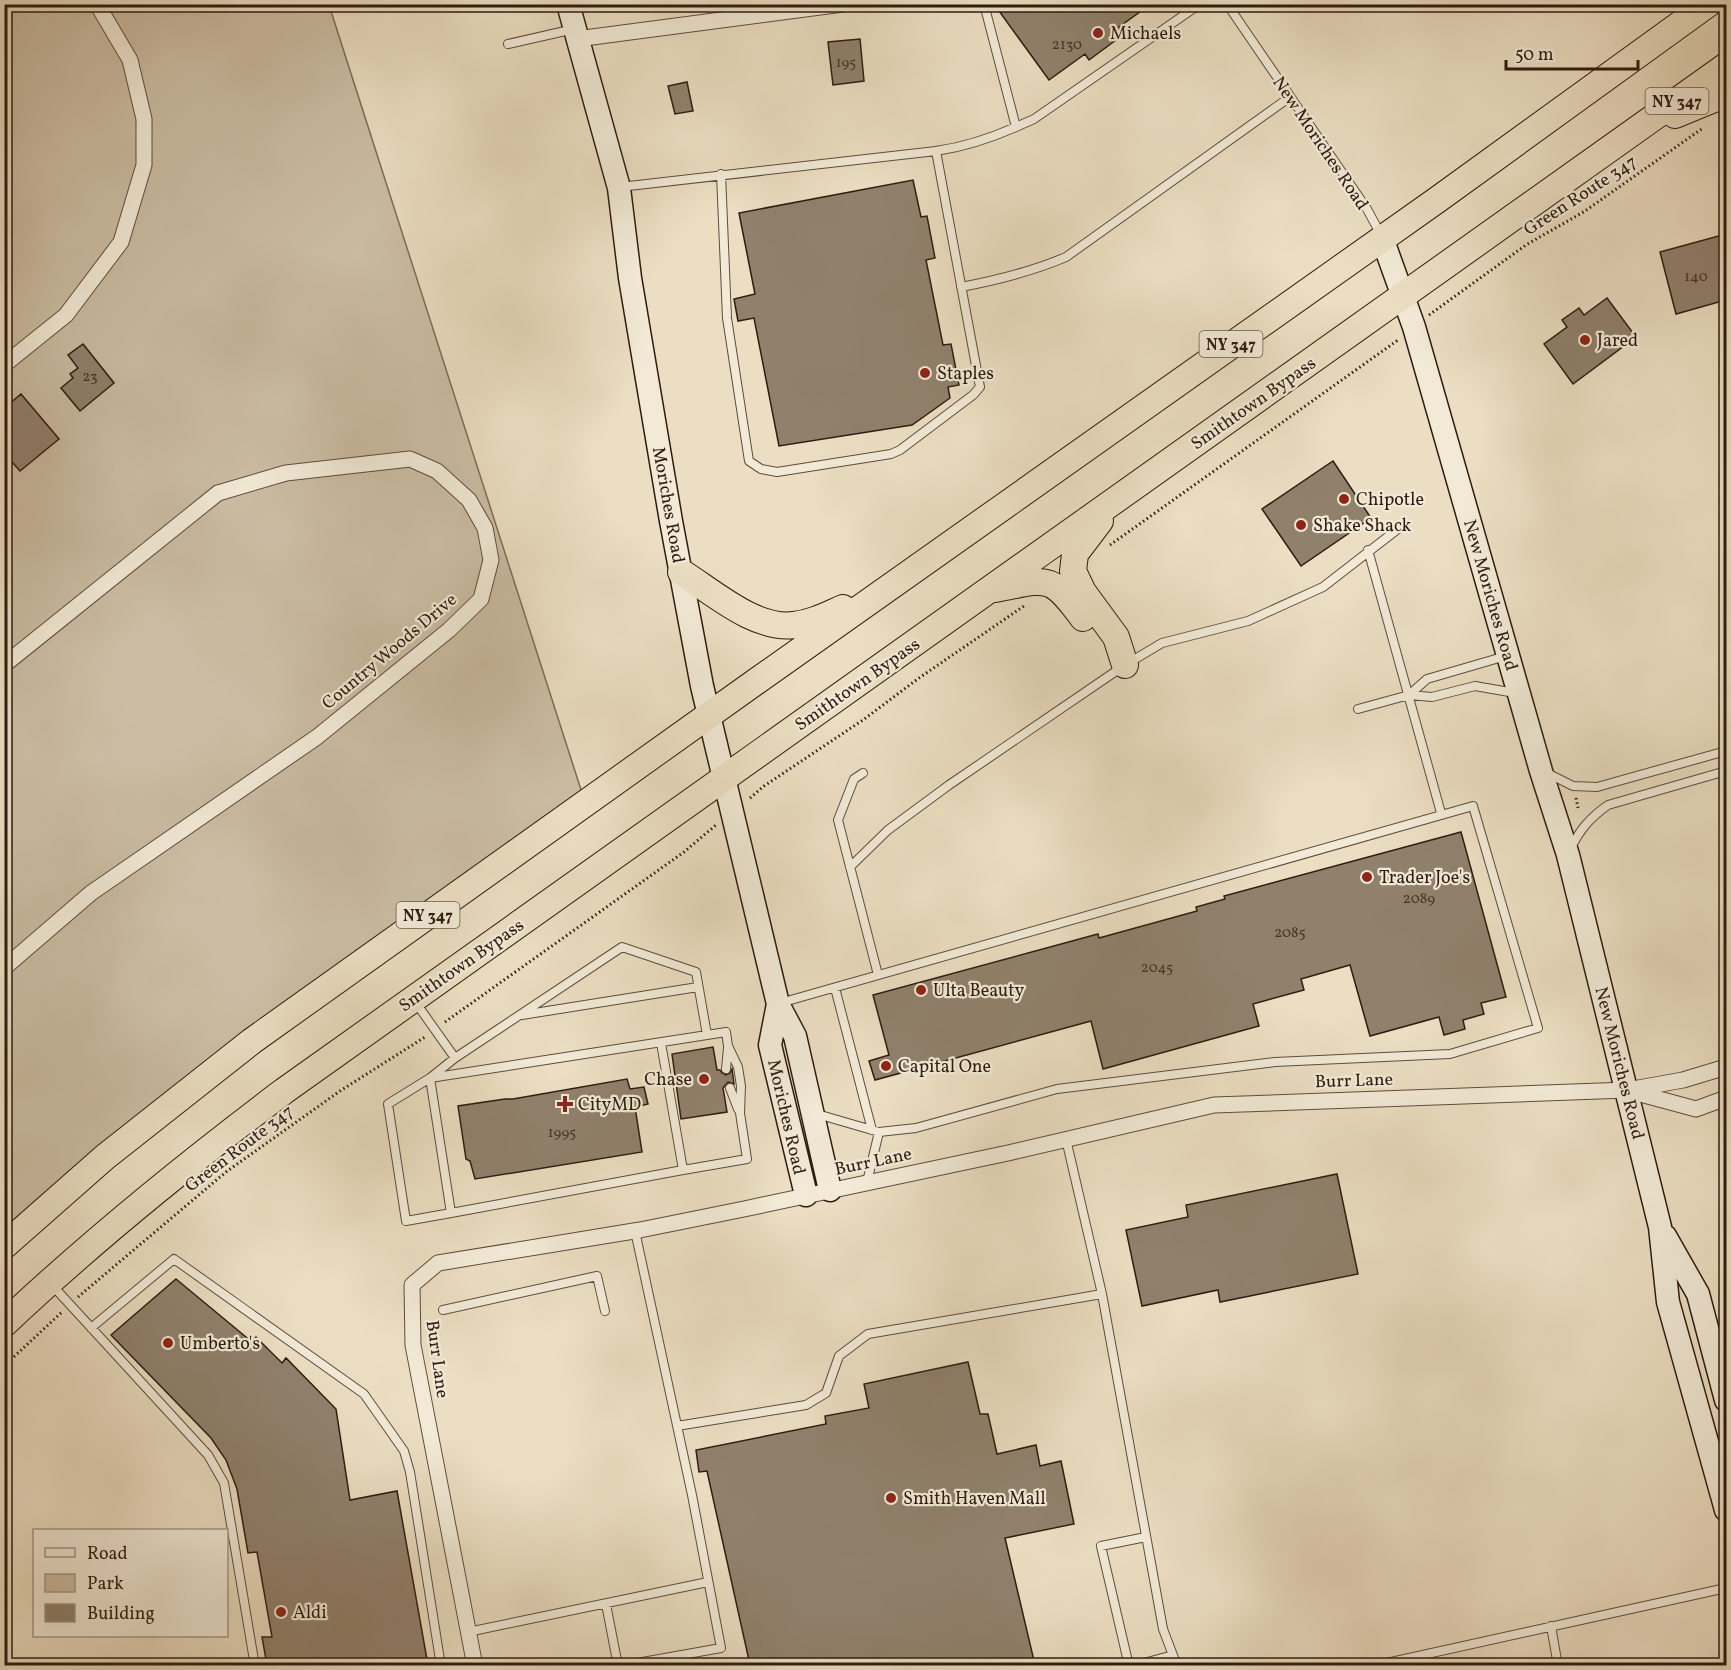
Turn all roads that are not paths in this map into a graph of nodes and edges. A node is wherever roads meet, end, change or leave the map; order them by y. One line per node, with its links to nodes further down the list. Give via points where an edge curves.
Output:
1 (97, 4): 21 (street, via 130,60 144,119 144,165 121,242 66,315)
2 (568, 4): 8 (main road, Moriches Road)
3 (843, 4): 8 (street)
4 (984, 4): 13 (lane)
5 (1200, 4): 13 (lane, via 1034,119)
6 (1227, 4): 11 (lane, New Moriches Road)
7 (1708, 4): 18 (highway, NY 347)
8 (576, 34): 9 (lane); 17 (main road, Moriches Road)
9 (508, 44)
10 (1726, 66): 14 (highway, Smithtown Bypass / NY 347)
11 (1290, 97): 18 (lane, New Moriches Road); 19 (lane, via 1066,257 1013,277)
12 (1726, 98): 14 (highway, via 1714,99)
13 (1016, 127): 15 (lane)
14 (1628, 135): 20 (highway, Smithtown Bypass / NY 347)
15 (936, 151): 16 (lane); 19 (lane)
16 (721, 174): 17 (lane); 19 (lane, via 727,318 749,461 761,469 777,472 891,454 974,395 980,387)
17 (619, 188): 25 (main road, Moriches Road, via 630,278)
18 (1382, 238): 20 (main road, New Moriches Road); 26 (highway, NY 347)
19 (961, 287)
20 (1404, 295): 22 (highway, Smithtown Bypass / NY 347); 28 (main road, New Moriches Road)
21 (4, 365)
22 (1116, 500): 27 (highway, Smithtown Bypass / NY 347); 30 (highway, via 1075,554 1073,565 1083,592 1116,637)
23 (1403, 525): 24 (lane)
24 (1368, 550): 30 (lane, via 1323,587 1248,621 1162,643); 32 (lane)
25 (681, 572): 26 (highway, via 750,617 785,626 824,617); 34 (main road, Moriches Road)
26 (897, 582): 34 (highway, NY 347)
27 (988, 590): 30 (highway, via 1041,581 1054,585 1103,645); 39 (highway, Smithtown Bypass / NY 347)
28 (1509, 656): 31 (main road, New Moriches Road); 32 (lane, via 1427,679)
29 (4, 665): 43 (street, Country Woods Drive, via 218,493 286,473 410,459 437,471 469,500 485,528 491,560 481,599 449,630 317,737 91,893)
30 (1125, 665): 42 (lane, via 897,823)
31 (1520, 694): 32 (lane, via 1475,686 1432,697); 36 (main road, New Moriches Road)
32 (1409, 695): 33 (lane); 40 (lane)
33 (1358, 709)
34 (710, 716): 39 (main road, Moriches Road); 71 (highway, NY 347, via 252,1041 105,1157)
35 (1726, 752): 36 (lane, via 1597,787 1573,786)
36 (1541, 771): 41 (main road, New Moriches Road)
37 (1726, 771): 41 (lane, via 1608,805 1584,825)
38 (863, 773): 42 (lane, via 854,779 838,820)
39 (725, 777): 47 (highway, Smithtown Bypass / NY 347); 48 (main road, Moriches Road)
40 (1441, 813): 44 (lane); 62 (lane, via 1473,806 1538,1028 1450,1054 1275,1062 1057,1089 916,1128)
41 (1568, 855): 58 (main road, New Moriches Road)
42 (850, 867): 44 (lane)
43 (4, 968)
44 (878, 975): 46 (lane)
45 (698, 987): 49 (lane); 49 (lane, via 696,972 622,947); 50 (lane)
46 (835, 987): 48 (lane); 62 (lane)
47 (413, 999): 53 (lane); 72 (highway, Smithtown Bypass / NY 347, via 223,1137)
48 (778, 1004): 61 (main road, Moriches Road, via 795,1036); 67 (main road, Moriches Road, via 770,1045)
49 (518, 1016): 53 (lane)
50 (707, 1035): 51 (lane); 52 (lane, via 726,1032)
51 (661, 1043): 56 (lane); 64 (lane)
52 (728, 1046): 55 (lane); 60 (lane, via 738,1067)
53 (455, 1058): 56 (lane)
54 (1726, 1067): 58 (street)
55 (726, 1069)
56 (430, 1078): 68 (lane); 68 (lane, via 388,1104 406,1221)
57 (730, 1088): 60 (lane)
58 (1627, 1090): 59 (street, via 1696,1109); 63 (street, Burr Lane, via 1214,1105); 69 (main road, New Moriches Road)
59 (1726, 1098)
60 (740, 1113): 64 (lane, via 747,1159)
61 (813, 1113): 62 (lane); 66 (main road, Moriches Road)
62 (876, 1131): 65 (lane)
63 (1066, 1139): 65 (street, Burr Lane); 73 (lane)
64 (683, 1170): 68 (lane)
65 (867, 1182): 66 (street, Burr Lane)
66 (830, 1190): 67 (street, Burr Lane)
67 (806, 1195): 70 (street, Burr Lane)
68 (451, 1213)
69 (1660, 1227): 78 (main road, New Moriches Road, via 1698,1294); 80 (main road, New Moriches Road, via 1668,1302)
70 (635, 1231): 79 (lane); 86 (street, Burr Lane, via 438,1263 412,1285 413,1345)
71 (4, 1246)
72 (49, 1282): 76 (highway, Smithtown Bypass / NY 347); 77 (lane)
73 (1102, 1294): 79 (lane, via 868,1334 839,1356 826,1393 806,1405); 81 (lane)
74 (443, 1310): 75 (lane, via 597,1276)
75 (605, 1311)
76 (4, 1324)
77 (91, 1328): 88 (lane, via 208,1455 224,1483); 89 (lane, via 174,1259 364,1394 404,1451 410,1472)
78 (1726, 1400)
79 (677, 1426): 82 (lane)
80 (1726, 1510)
81 (1146, 1537): 87 (lane, via 1163,1629); 92 (lane, via 1101,1546)
82 (708, 1582): 84 (lane); 91 (lane, via 721,1648)
83 (1726, 1588): 85 (lane)
84 (606, 1604): 86 (lane); 91 (lane)
85 (1551, 1626): 94 (lane); 95 (lane)
86 (468, 1632): 90 (street, Burr Lane)
87 (1173, 1655): 92 (lane); 93 (lane)
88 (255, 1665)
89 (441, 1665)
90 (475, 1665)
91 (619, 1665)
92 (1131, 1665)
93 (1177, 1665)
94 (1372, 1665)
95 (1558, 1665)

